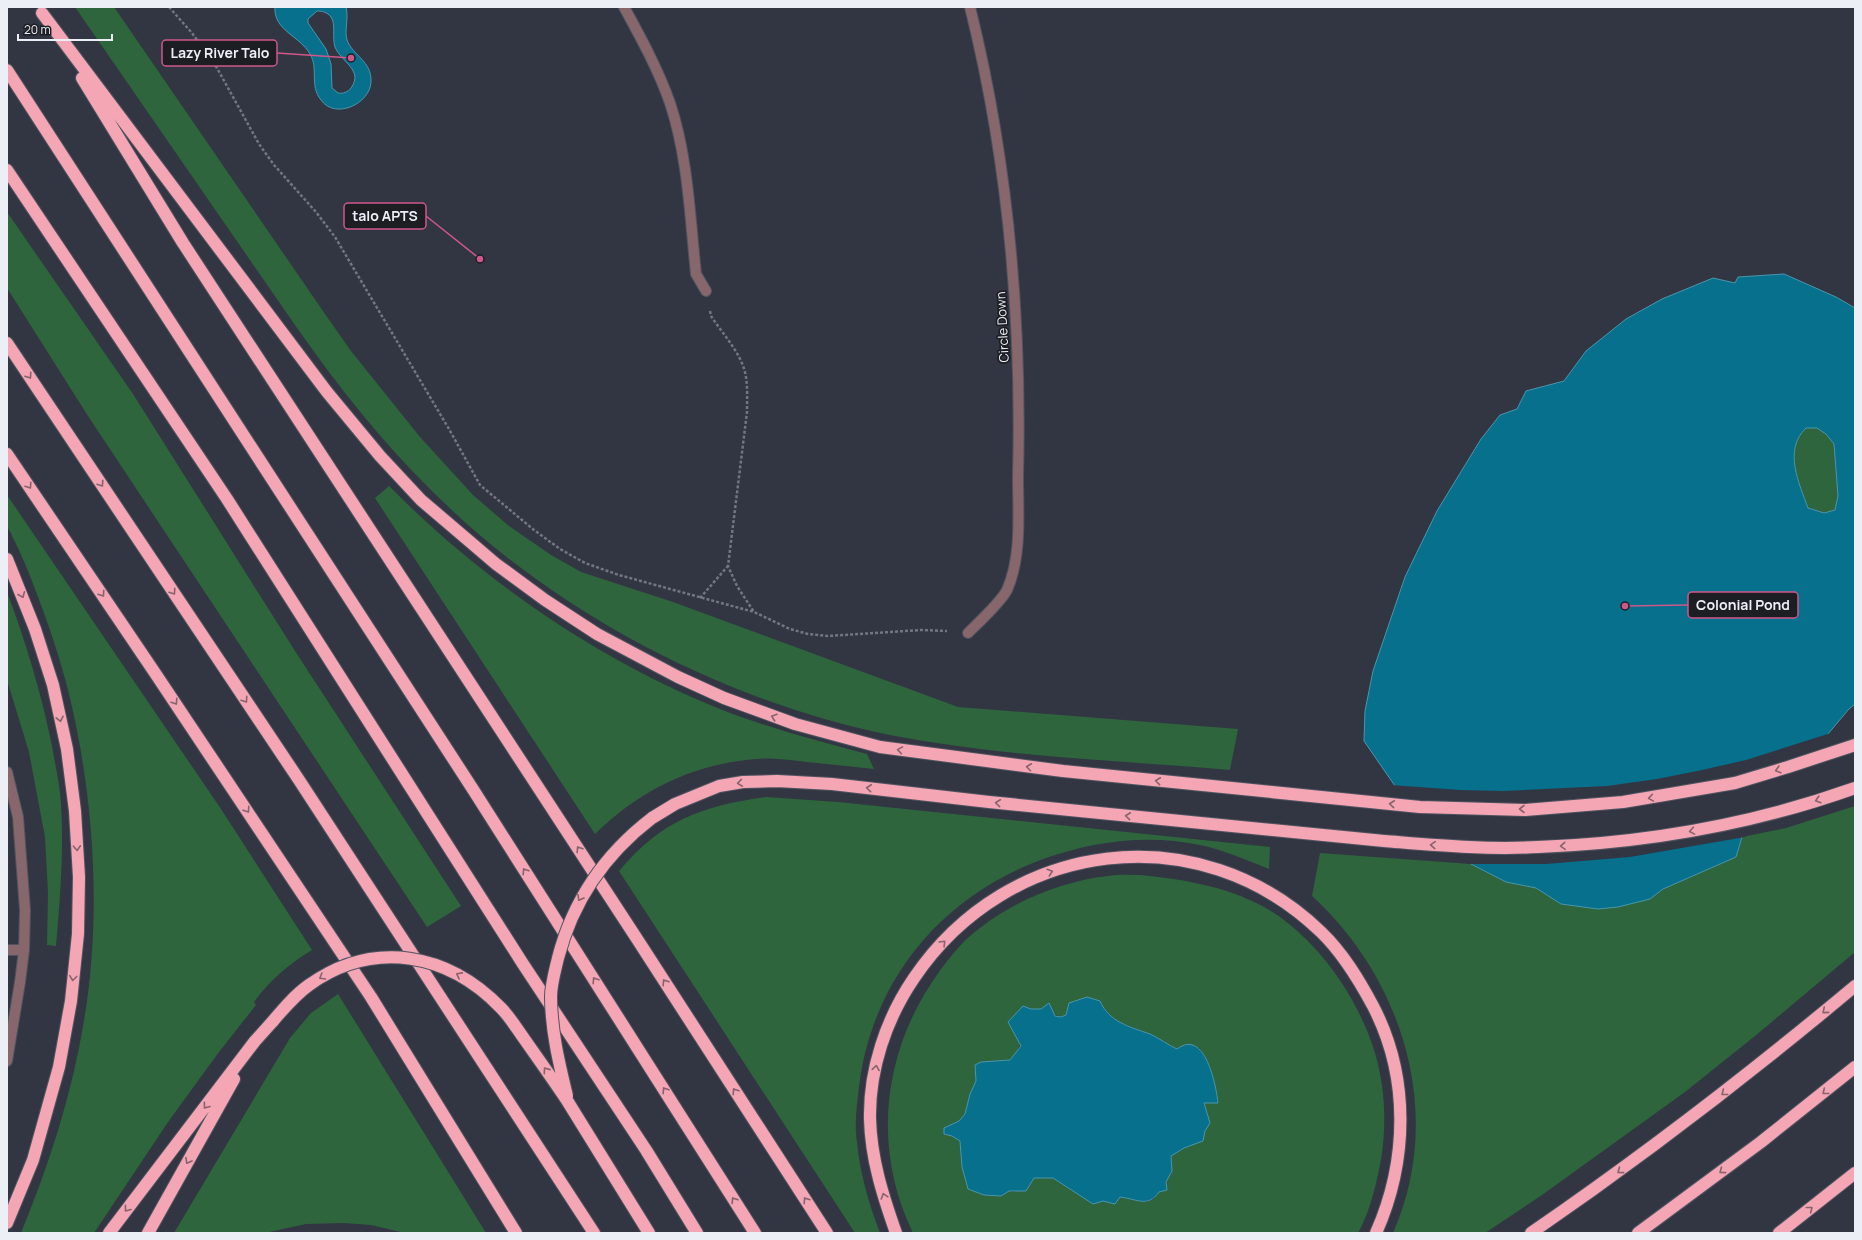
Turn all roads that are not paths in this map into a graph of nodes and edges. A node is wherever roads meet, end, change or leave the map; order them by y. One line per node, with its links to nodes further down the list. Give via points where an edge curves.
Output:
1 (624, 7): 6 (street, via 658,72 670,104 682,151 696,274)
2 (970, 7): 10 (street, Circle Down, via 1000,163 1009,238 1015,312 1019,443 1017,542 1014,566 1007,591)
3 (40, 10): 11 (highway, one-way to 3, via 1728,784 1623,802 1525,810 1420,807 935,755 880,746 795,724 731,701 678,677 597,634 544,600 496,564 421,500 380,456 327,392); 30 (highway, one-way to 3, via 183,243)
4 (7, 70): 29 (highway, one-way to 4, via 474,791)
5 (7, 170): 28 (highway, via 227,499)
6 (706, 291)
7 (7, 343): 26 (highway, one-way to 26, via 303,787)
8 (7, 454): 25 (highway, one-way to 25, via 371,998)
9 (7, 559): 22 (highway, one-way to 22, via 35,628 54,692 67,749 75,811 79,877 78,934 60,1066 33,1160)
10 (968, 633)
11 (1855, 745)
12 (7, 772): 15 (street, via 18,817 25,910)
13 (1855, 788): 20 (highway, one-way to 20, bridge, via 1774,813 1711,828 1614,842 1488,848 1426,845 832,784 777,781 719,786 675,804 652,818 621,845 594,876 578,903 563,937 550,995 553,1030)
14 (7, 950): 15 (street)
15 (24, 950): 18 (street)
16 (1855, 986): 33 (highway, one-way to 33, via 1702,1109 1605,1182)
17 (255, 1041): 20 (highway, one-way to 17, bridge, via 502,1009 482,990 460,975 421,960 398,956 344,966 309,985); 23 (highway, one-way to 23); 24 (highway, one-way to 24)
18 (7, 1061)
19 (1855, 1067): 34 (highway, one-way to 34, via 1761,1142)
20 (568, 1102): 27 (highway)
21 (1855, 1173): 35 (highway, one-way to 21)
22 (7, 1223)
23 (109, 1233)
24 (148, 1233)
25 (516, 1233)
26 (594, 1233)
27 (649, 1233)
28 (697, 1233)
29 (755, 1233)
30 (827, 1233)
31 (896, 1233): 32 (highway, one-way to 32, via 872,1150 870,1117 878,1056 896,1008 910,984 928,957 960,925 984,905 1006,892 1042,874 1071,865 1102,858 1134,857 1165,857 1220,868 1250,882 1302,915 1324,934 1346,962 1363,989 1385,1035 1394,1062 1400,1094 1397,1163 1392,1191)
32 (1376, 1233)
33 (1531, 1233)
34 (1638, 1233)
35 (1779, 1233)

